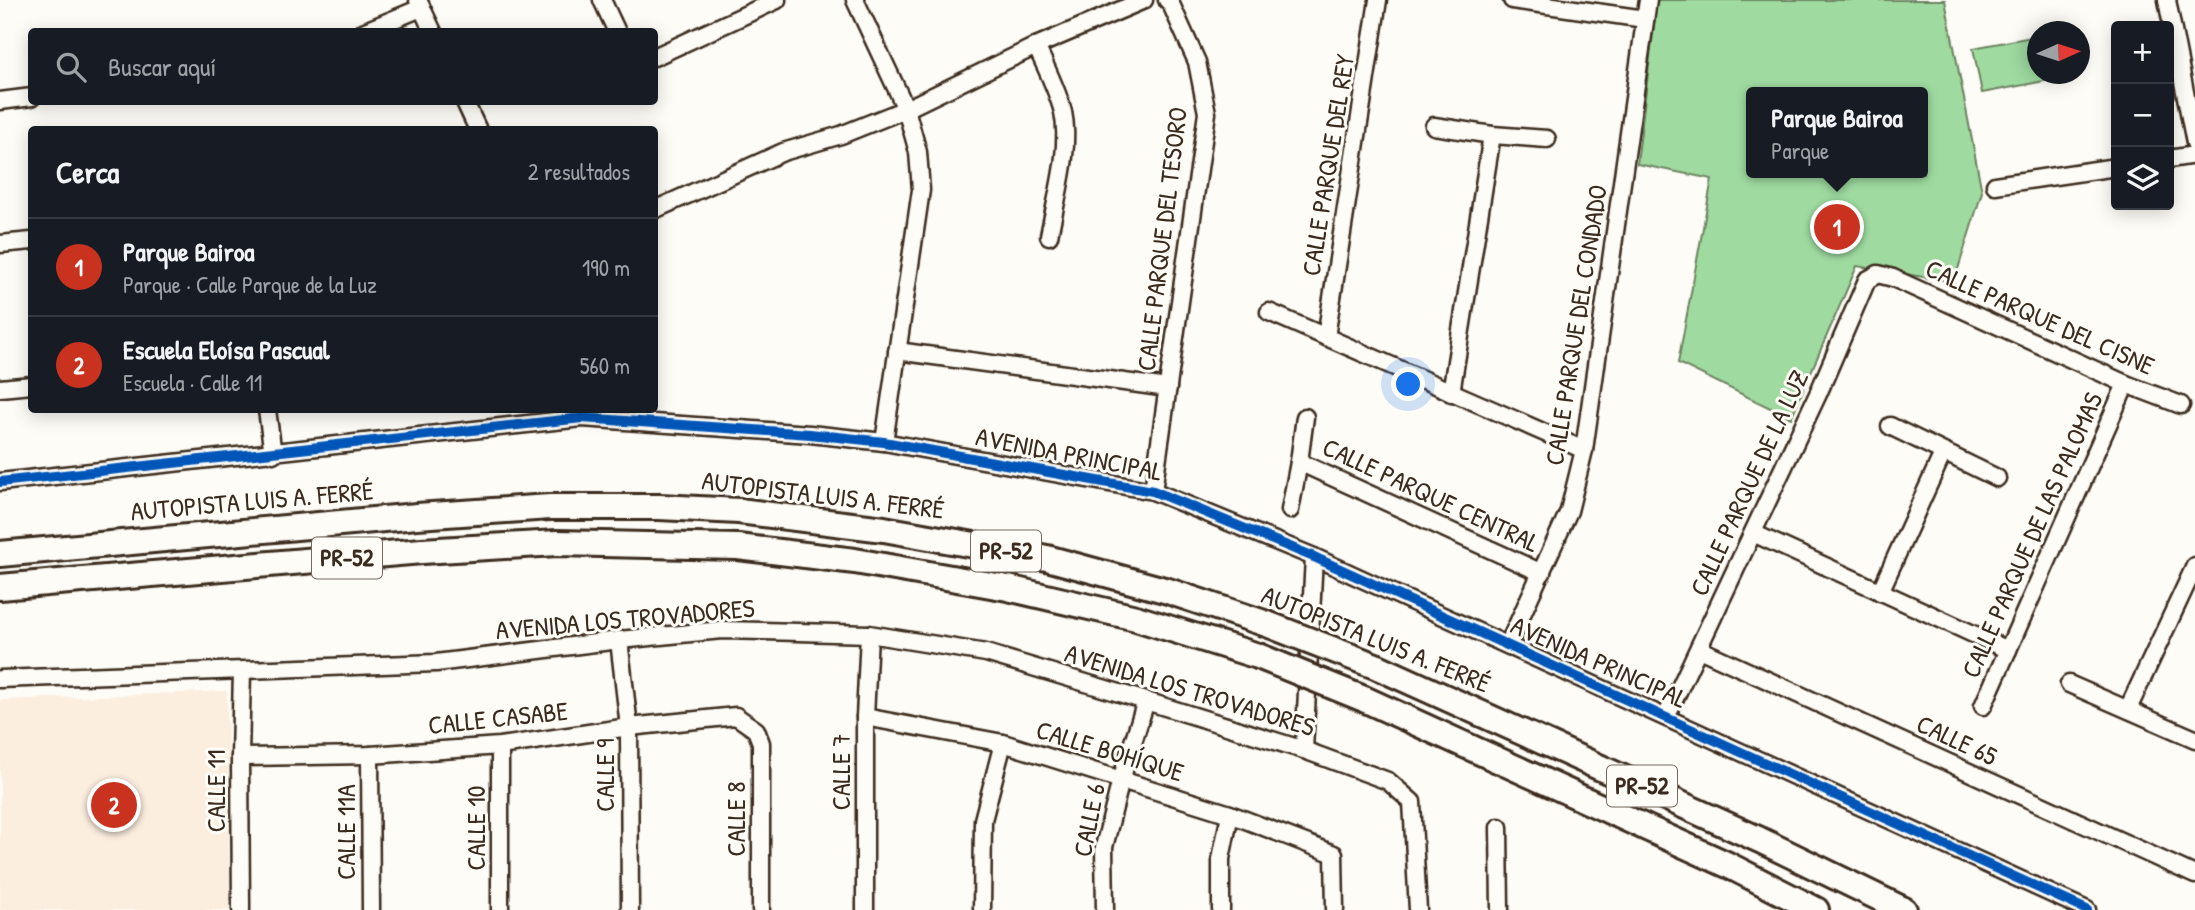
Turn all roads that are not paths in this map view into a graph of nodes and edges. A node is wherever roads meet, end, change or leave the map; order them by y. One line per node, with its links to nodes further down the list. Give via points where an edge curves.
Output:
1 (602, 0): 15 (street)
2 (777, 0): 11 (street)
3 (855, 0): 21 (street)
4 (1144, 0): 16 (street)
5 (1167, 0): 42 (street, CALLE PARQUE DEL TESORO, via 1197,62 1207,113)
6 (1378, 0): 37 (street, CALLE PARQUE DEL REY)
7 (1512, 0): 12 (street)
8 (1648, 0): 12 (street, CALLE PARQUE DEL CONDADO)
9 (2167, 0): 26 (street)
10 (420, 4): 13 (street); 14 (street)
11 (756, 4): 17 (street)
12 (1645, 19): 50 (street, CALLE PARQUE DEL CONDADO)
13 (371, 28)
14 (431, 28)
15 (615, 28)
16 (1036, 46): 21 (street); 32 (street, via 1055,87 1066,141)
17 (658, 56)
18 (28, 98): 19 (street)
19 (0, 101)
20 (466, 105): 22 (street)
21 (906, 109): 31 (street, via 783,152); 38 (street, via 918,152 921,190)
22 (476, 126)
23 (1434, 126): 24 (street)
24 (1492, 135): 25 (street); 43 (street)
25 (1547, 139)
26 (2195, 142)
27 (2195, 155): 28 (street)
28 (2174, 158)
29 (2111, 168): 30 (street)
30 (1995, 185)
31 (658, 208)
32 (1049, 236)
33 (28, 241): 34 (street)
34 (0, 244)
35 (1878, 274): 39 (street, CALLE PARQUE DEL CISNE); 58 (street, CALLE PARQUE DE LA LUZ, via 1867,280)
36 (1269, 312): 37 (street)
37 (1326, 337): 43 (street)
38 (897, 351): 42 (street); 49 (street)
39 (2126, 384): 44 (street, CALLE PARQUE DEL CISNE); 69 (street, CALLE PARQUE DE LAS PALOMAS)
40 (28, 385): 41 (street)
41 (0, 388)
42 (1168, 388): 56 (street, CALLE PARQUE DEL TESORO)
43 (1451, 393): 50 (street)
44 (2181, 405)
45 (267, 413): 52 (street)
46 (582, 414): 49 (street, AVENIDA PRINCIPAL); 52 (street, AVENIDA PRINCIPAL)
47 (1305, 417): 53 (street, CALLE PARQUE CENTRAL)
48 (1890, 426): 51 (street)
49 (884, 442): 56 (street, AVENIDA PRINCIPAL)
50 (1584, 450): 62 (street, CALLE PARQUE DEL CONDADO, via 1569,511)
51 (1943, 453): 54 (street); 64 (street)
52 (273, 454): 55 (street, AVENIDA PRINCIPAL)
53 (1300, 462): 57 (street, CALLE PARQUE CENTRAL); 62 (street, CALLE PARQUE CENTRAL)
54 (1997, 478)
55 (0, 482)
56 (1153, 491): 60 (street, AVENIDA PRINCIPAL)
57 (1290, 510)
58 (1753, 533): 64 (street); 68 (street, CALLE PARQUE DE LA LUZ)
59 (8, 553): 90 (highway, AUTOPISTA LUIS A. FERRÉ / PR-52, bridge, via 417,516 550,507 659,507 739,511 884,529 1047,558 1266,624 1378,667)
60 (1314, 557): 67 (street, AVENIDA PRINCIPAL); 83 (street)
61 (2195, 566): 75 (street)
62 (1542, 573): 67 (street, CALLE PARQUE DEL CONDADO)
63 (10, 587): 103 (highway, PR-52, bridge, via 557,543 738,547 855,561 1008,588 1136,618 1258,656 1364,699 1728,865)
64 (1880, 592): 69 (street)
65 (869, 634): 66 (street, AVENIDA LOS TROVADORES, via 722,630); 73 (street, AVENIDA LOS TROVADORES, via 986,653); 76 (street, CALLE 7)
66 (619, 640): 70 (street, AVENIDA LOS TROVADORES, via 436,663); 78 (street, CALLE 9)
67 (1508, 645): 77 (street, AVENIDA PRINCIPAL)
68 (1699, 649): 77 (street, CALLE PARQUE DE LA LUZ); 89 (street, CALLE 65)
69 (2008, 650): 74 (street, CALLE PARQUE DE LAS PALOMAS)
70 (242, 671): 71 (street, AVENIDA LOS TROVADORES); 85 (street, CALLE 11)
71 (0, 679)
72 (2069, 684): 75 (street)
73 (1146, 701): 83 (street, AVENIDA LOS TROVADORES); 86 (street, CALLE 6)
74 (1983, 706)
75 (2128, 709): 80 (street)
76 (865, 717): 81 (street, CALLE BOHÍQUE); 96 (street, CALLE 7)
77 (1666, 717): 105 (street, AVENIDA PRINCIPAL)
78 (629, 726): 79 (street, CALLE CASABE, via 736,716); 82 (street, CALLE CASABE); 94 (street, CALLE 9)
79 (757, 730): 95 (street, CALLE 8, via 761,743)
80 (2195, 739)
81 (1003, 743): 86 (street, CALLE BOHÍQUE); 97 (street, via 984,820)
82 (500, 746): 84 (street, CALLE CASABE); 93 (street, CALLE 10)
83 (1304, 750): 101 (street, AVENIDA LOS TROVADORES, via 1388,781 1412,802)
84 (370, 755): 85 (street, CALLE CASABE); 92 (street, CALLE 11A)
85 (240, 757): 91 (street, CALLE 11)
86 (1121, 780): 87 (street, CALLE BOHÍQUE); 98 (street, CALLE 6, via 1104,847)
87 (1230, 814): 99 (street, via 1221,859); 100 (street, CALLE BOHÍQUE, via 1334,854)
88 (1499, 827): 102 (street)
89 (2195, 875)
90 (1895, 905): 104 (highway, AUTOPISTA LUIS A. FERRÉ)
91 (241, 910)
92 (371, 910)
93 (500, 910)
94 (630, 910)
95 (761, 910)
96 (865, 910)
97 (982, 910)
98 (1105, 910)
99 (1221, 910)
100 (1335, 910)
101 (1418, 910)
102 (1500, 910)
103 (1816, 910)
104 (1923, 910)
105 (2087, 910)

